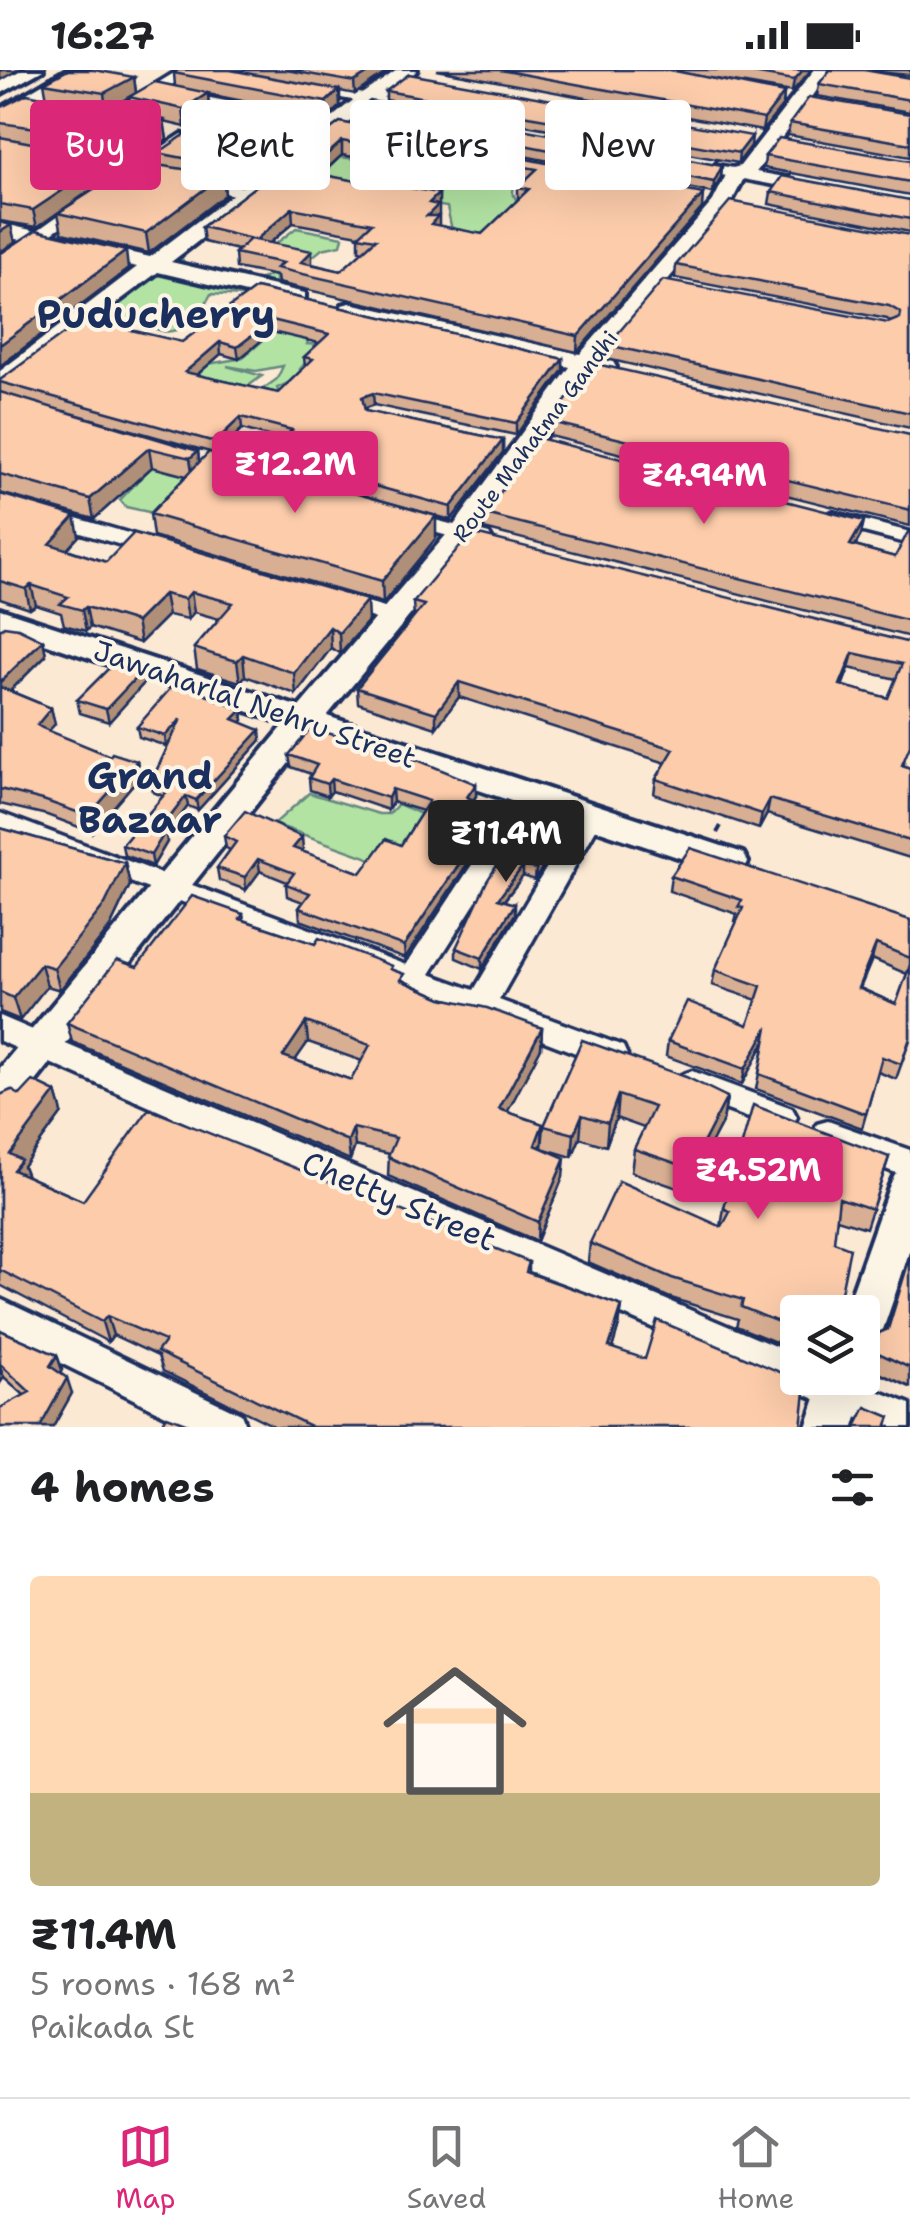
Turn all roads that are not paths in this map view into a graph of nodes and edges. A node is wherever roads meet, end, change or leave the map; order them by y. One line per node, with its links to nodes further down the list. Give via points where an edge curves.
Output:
1 (34, 70): 6 (street)
2 (79, 70): 13 (street)
3 (824, 70): 23 (street, Route Mahatma Gandhi)
4 (192, 72): 8 (street)
5 (411, 74): 12 (street)
6 (0, 89)
7 (299, 89): 11 (street)
8 (157, 92): 9 (street); 10 (street)
9 (143, 100)
10 (200, 100)
11 (358, 100)
12 (365, 100)
13 (26, 101): 14 (street); 16 (street)
14 (30, 102)
15 (350, 113): 18 (street)
16 (0, 116)
17 (330, 125): 18 (street)
18 (335, 126): 19 (street); 26 (street)
19 (350, 129)
20 (525, 130): 23 (street)
21 (170, 132): 22 (street)
22 (181, 134)
23 (743, 170): 27 (street); 32 (street, Route Mahatma Gandhi, via 664,285)
24 (161, 176): 26 (street)
25 (107, 190): 29 (street)
26 (248, 193): 31 (street)
27 (910, 200)
28 (0, 229): 29 (street)
29 (38, 238): 30 (street); 31 (street)
30 (0, 264)
31 (152, 264): 32 (street); 34 (street)
32 (586, 362): 33 (street); 38 (street, Route Mahatma Gandhi)
33 (624, 372)
34 (0, 383)
35 (0, 502): 41 (street)
36 (388, 513): 38 (street)
37 (815, 514): 39 (street)
38 (462, 534): 40 (street); 43 (street, Route Mahatma Gandhi)
39 (910, 538)
40 (500, 544)
41 (180, 555)
42 (314, 594): 43 (street)
43 (390, 616): 45 (street, Route Mahatma Gandhi)
44 (0, 618): 45 (street, Jawaharlal Nehru Street)
45 (307, 721): 46 (street, Jawaharlal Nehru Street); 50 (street, Route Mahatma Gandhi)
46 (530, 796): 47 (street, Jawaharlal Nehru Street); 51 (street)
47 (590, 816): 49 (street, Jawaharlal Nehru Street); 52 (street)
48 (0, 822): 50 (street)
49 (761, 872)
50 (174, 886): 51 (street); 54 (street)
51 (412, 981): 52 (street)
52 (480, 1006): 56 (street)
53 (0, 1028): 54 (street, Chetty Street)
54 (42, 1046): 55 (street); 60 (street, Chetty Street)
55 (0, 1097)
56 (910, 1164)
57 (910, 1187): 58 (street)
58 (873, 1295)
59 (0, 1314): 63 (street)
60 (780, 1366)
61 (834, 1395): 62 (street)
62 (910, 1422)
63 (228, 1427)

